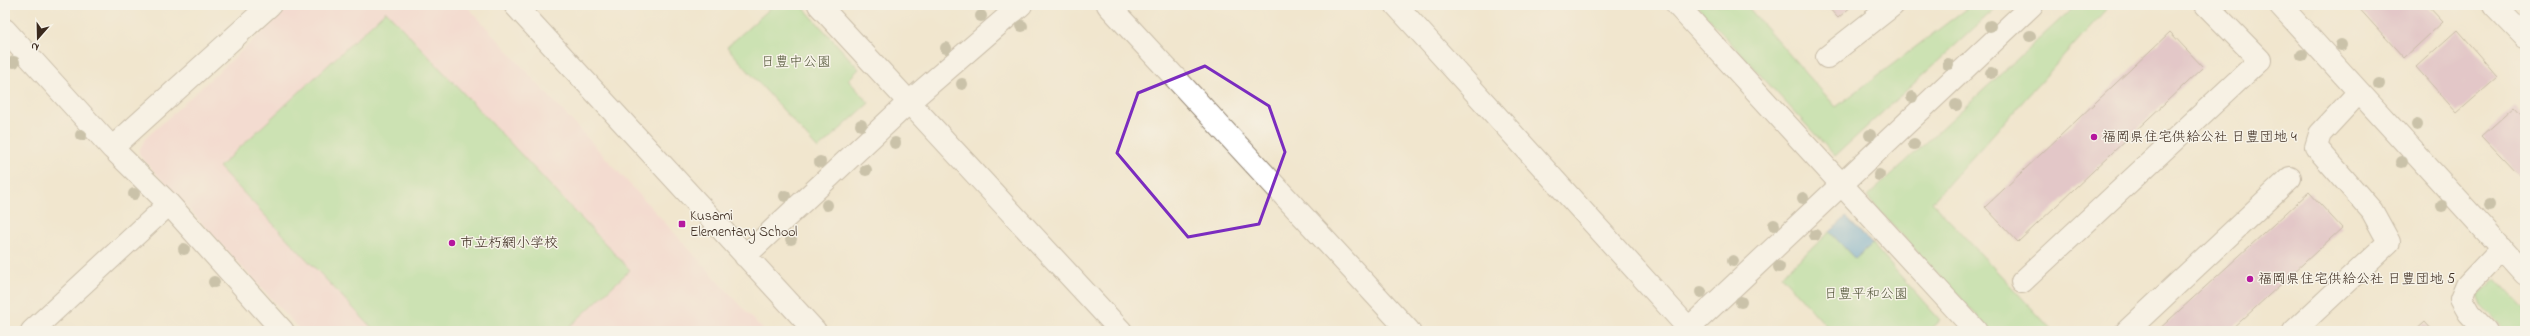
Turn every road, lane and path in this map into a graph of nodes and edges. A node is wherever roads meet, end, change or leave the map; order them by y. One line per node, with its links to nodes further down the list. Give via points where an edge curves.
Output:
1 (270, 5): 18 (street)
2 (515, 5): 23 (street)
3 (820, 5): 17 (street)
4 (1020, 5): 17 (street)
5 (1108, 5): 31 (street)
6 (1396, 5): 26 (street)
7 (1677, 5): 20 (street)
8 (1893, 5): 15 (street)
9 (2032, 5): 20 (street)
10 (2206, 5): 25 (street, via 2260,60)
11 (2280, 5): 16 (street)
12 (2494, 5): 14 (street)
13 (5, 30): 18 (street)
14 (2525, 37)
15 (1827, 57)
16 (2359, 92): 22 (street); 34 (street, via 2320,134 2316,147 2372,211 2389,242)
17 (908, 103): 23 (street); 30 (street)
18 (112, 148): 21 (street)
19 (2290, 178): 33 (street)
20 (1841, 184): 26 (street); 32 (street)
21 (169, 204): 27 (street); 28 (street)
22 (2502, 248): 24 (street); 35 (street, via 2467,285 2462,299 2469,313)
23 (745, 256): 29 (street)
24 (2525, 274)
25 (2022, 282)
26 (1689, 330)
27 (32, 331)
28 (283, 331)
29 (815, 331)
30 (1121, 331)
31 (1409, 331)
32 (1976, 331)
33 (2127, 331)
34 (2294, 331)
35 (2486, 331)

